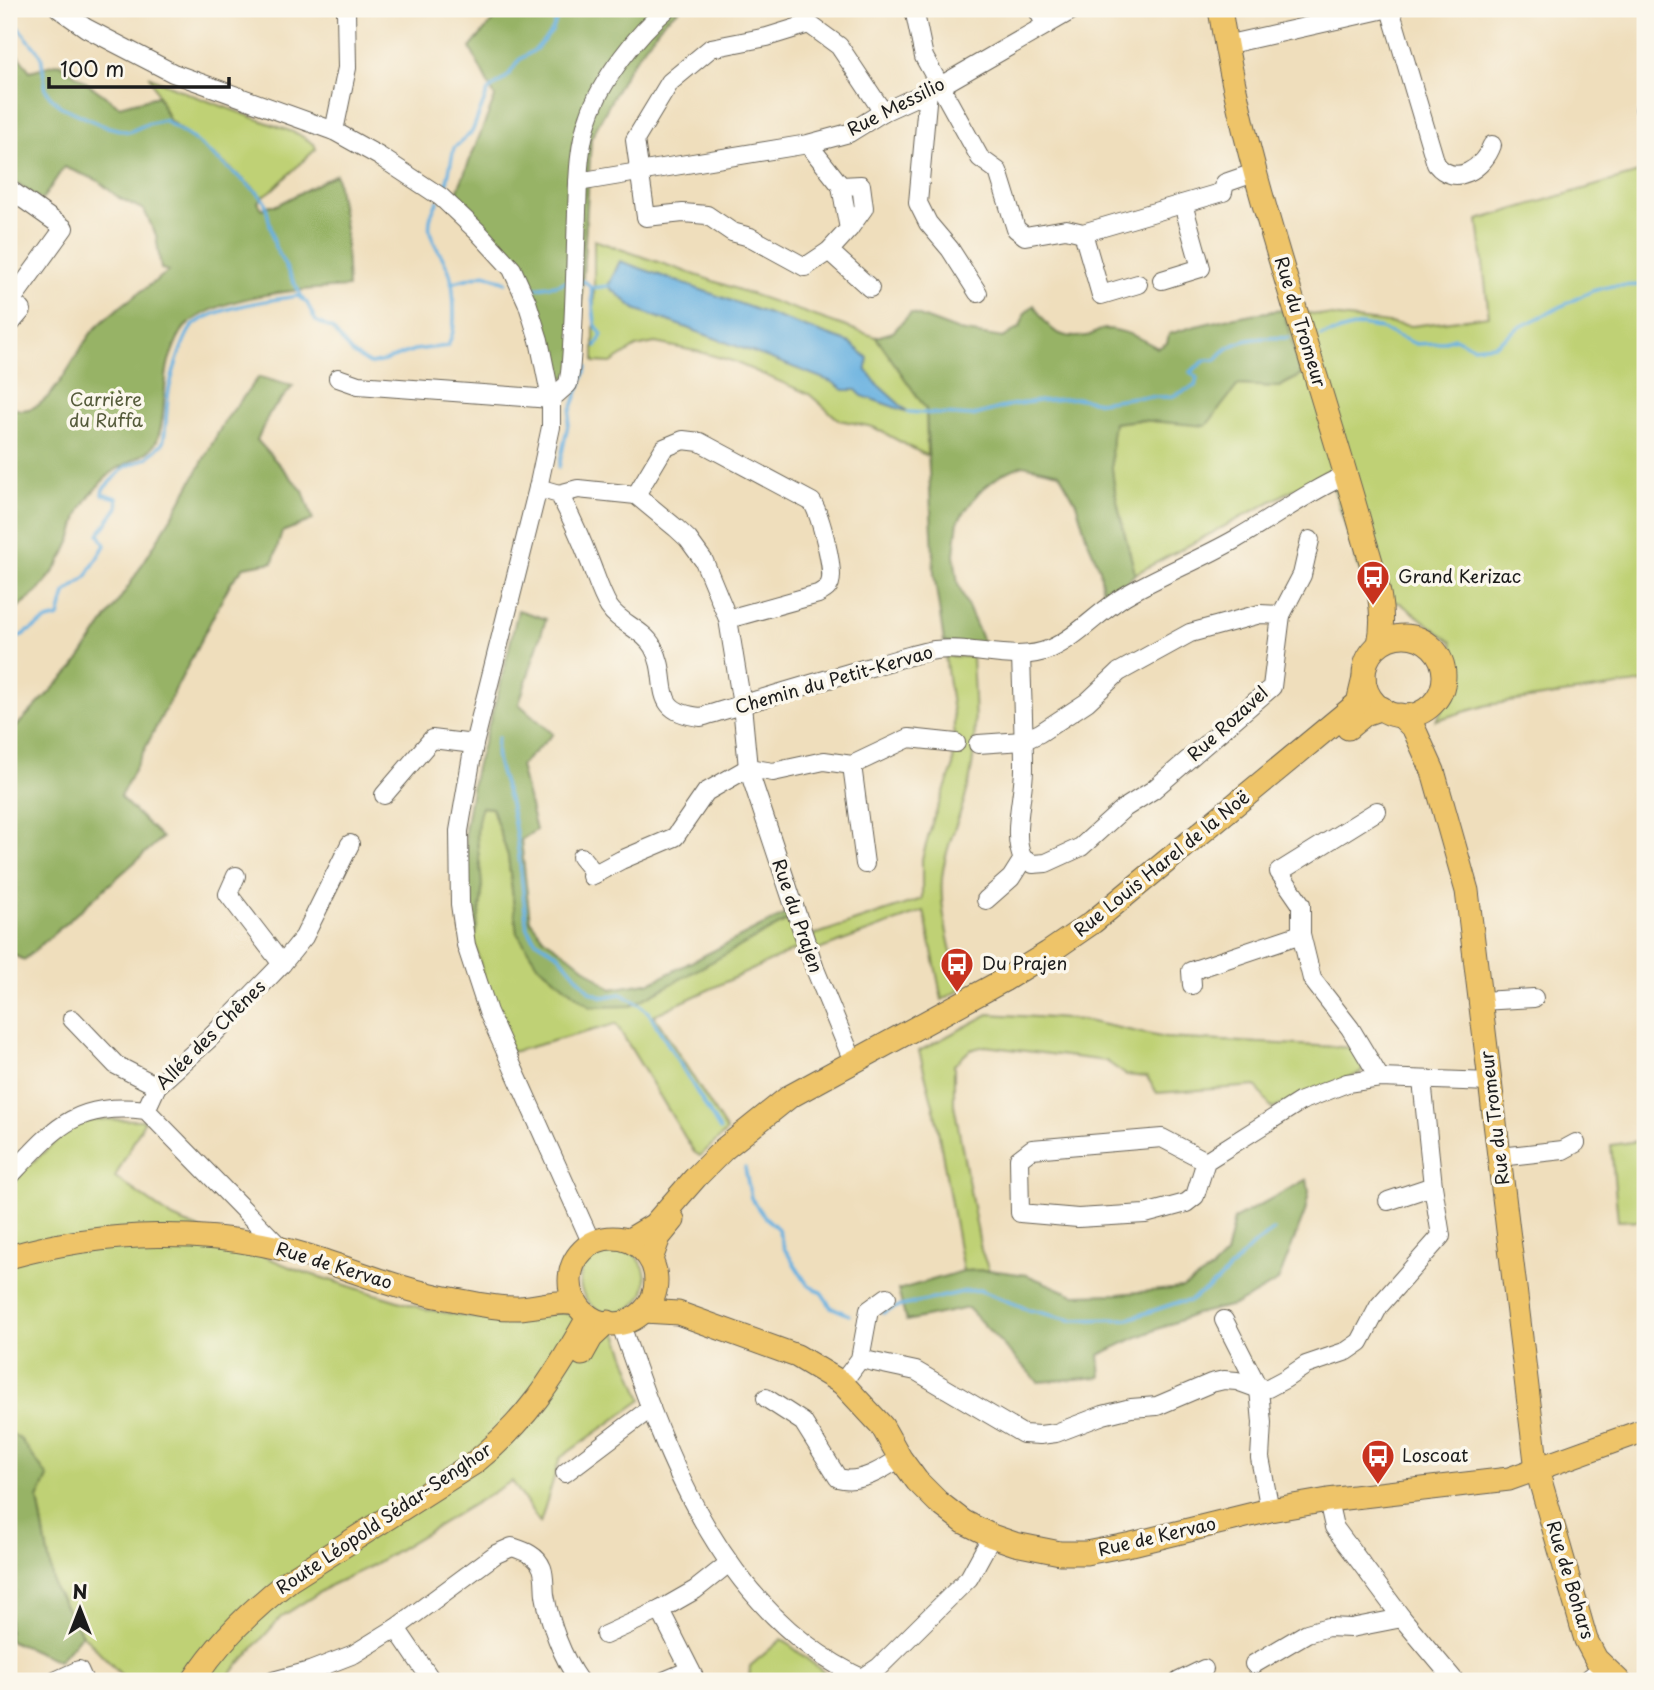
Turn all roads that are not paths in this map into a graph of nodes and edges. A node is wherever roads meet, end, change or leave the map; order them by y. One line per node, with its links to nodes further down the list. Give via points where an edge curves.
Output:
1 (59, 9): 16 (street, via 173,73)
2 (346, 9): 16 (street, via 347,68)
3 (667, 9): 21 (street, via 637,40 599,94 581,148)
4 (914, 9): 14 (street)
5 (1037, 9): 12 (street)
6 (1074, 9): 12 (street, Rue Messilio)
7 (1214, 9): 13 (main road, Rue du Tromeur)
8 (1220, 9): 13 (main road, Rue du Tromeur)
9 (1387, 9): 10 (street); 18 (street, via 1441,171 1458,175 1481,165)
10 (1344, 13): 13 (street)
11 (811, 17): 15 (street, via 839,46); 19 (street, via 767,37 711,48 670,82 635,140)
12 (1046, 25): 14 (street, Rue Messilio)
13 (1225, 45): 20 (main road, Rue du Tromeur)
14 (935, 88): 15 (street, Rue Messilio); 24 (street, via 980,158 998,171 1020,233 1031,237 1066,229); 29 (street, via 918,204)
15 (883, 112): 17 (street, Rue Messilio, via 849,133)
16 (334, 131): 33 (street, via 426,187 460,214 512,269 531,315)
17 (808, 144): 19 (street, Rue Messilio); 25 (street, via 841,186 849,229)
18 (1492, 145)
19 (640, 172): 21 (street, Rue Messilio); 25 (street, via 646,217 707,215 805,267)
20 (1254, 173): 23 (street, via 1225,183 1223,192); 34 (main road, Rue du Tromeur)
21 (578, 182): 33 (street, via 568,384)
22 (9, 189): 30 (street, via 64,228)
23 (1183, 204): 24 (street); 26 (street, via 1201,268)
24 (1083, 233): 27 (street, via 1101,295)
25 (829, 251): 28 (street)
26 (1162, 280)
27 (1138, 285)
28 (870, 288)
29 (978, 293)
30 (9, 303): 31 (street, via 22,310)
31 (9, 321)
32 (338, 378): 33 (street, via 358,385)
33 (551, 399): 35 (street, via 551,427)
34 (1346, 475): 39 (main road, Rue du Tromeur); 44 (street, Chemin du Petit-Kervao, via 1236,539 1127,594 1067,641 1037,654)
35 (538, 488): 36 (street); 51 (street)
36 (559, 494): 37 (street, via 578,489); 46 (street, Chemin du Petit-Kervao, via 610,610 652,644 664,694 673,710 701,718)
37 (636, 495): 41 (street, Rue du Prajen, via 688,540 704,561); 41 (street, via 664,448 683,440 700,442 812,502 819,512 827,549 832,579 828,587 818,594)
38 (1310, 540): 40 (street, Rue Rozavel, via 1302,575)
39 (1381, 598): 42 (main road, Rue du Tromeur); 43 (main road, Rue du Tromeur)
40 (1282, 615): 49 (street, via 1260,614 1190,633 1119,672 1069,715); 60 (street, Rue Rozavel, via 1272,687 1081,847 1046,863)
41 (728, 619): 46 (street, Rue du Prajen)
42 (1409, 636): 43 (main road); 47 (main road, via 1424,641 1443,666 1444,681)
43 (1379, 644): 45 (main road, via 1365,665)
44 (1021, 655): 46 (street, Chemin du Petit-Kervao, via 932,651); 49 (street)
45 (1364, 678): 48 (main road, via 1373,700); 70 (main road, Rue Louis Harel de la Noë, via 1359,703 1093,922 1004,980)
46 (742, 705): 54 (street, Rue du Prajen)
47 (1427, 708): 48 (main road, via 1415,714); 55 (main road, Rue du Tromeur)
48 (1391, 712): 55 (main road, Rue du Tromeur, via 1414,729); 86 (main road, Rue Louis Harel de la Noë, via 1365,714 1078,945 813,1095 757,1134 709,1178 667,1227)
49 (1023, 741): 52 (street); 60 (street, via 1018,828)
50 (956, 743): 53 (street, via 909,738)
51 (474, 744): 56 (street, via 432,740); 83 (street, via 459,831 466,945 488,1012)
52 (978, 744)
53 (852, 765): 54 (street, via 824,761 773,772); 61 (street)
54 (748, 768): 59 (street, via 706,792 675,837 593,875); 70 (street, Rue du Prajen, via 815,969)
55 (1433, 771): 68 (main road, Rue du Tromeur, via 1467,891)
56 (384, 795)
57 (1377, 811): 64 (street, via 1279,872 1301,904)
58 (350, 844): 65 (street, Allée des Chênes, via 304,937)
59 (581, 858)
60 (1023, 859): 63 (street)
61 (865, 864)
62 (236, 876): 65 (street, via 228,894)
63 (986, 900)
64 (1301, 934): 66 (street, via 1191,971); 71 (street, via 1312,979 1350,1028)
65 (282, 964): 74 (street, Allée des Chênes)
66 (1192, 985)
67 (1534, 999): 68 (street)
68 (1482, 1001): 73 (main road, Rue du Tromeur)
69 (72, 1018): 74 (street, via 116,1065)
70 (853, 1061): 82 (main road, Rue Louis Harel de la Noë, via 789,1097 747,1129 654,1225)
71 (1380, 1078): 72 (street); 78 (street, via 1347,1083 1301,1101)
72 (1422, 1080): 73 (street); 80 (street)
73 (1491, 1082): 77 (main road, Rue du Tromeur)
74 (158, 1086): 75 (street, Allée des Chênes)
75 (146, 1110): 79 (street, via 99,1109 73,1117 52,1131); 84 (street)
76 (1576, 1143): 77 (street, via 1563,1150)
77 (1500, 1157): 102 (main road, Rue du Tromeur)
78 (1206, 1161): 78 (street, via 1195,1196 1186,1203 1132,1215 1078,1218 1020,1213 1018,1159 1032,1149 1162,1138)
79 (9, 1177)
80 (1433, 1186): 81 (street); 97 (street, via 1441,1236 1379,1306 1360,1342)
81 (1388, 1200)
82 (629, 1240): 83 (main road, via 615,1237); 86 (main road)
83 (592, 1244): 87 (main road, via 574,1262)
84 (281, 1248): 85 (main road, Rue de Kervao, via 200,1238 116,1238 70,1242); 90 (main road, Rue de Kervao, via 442,1297 496,1307)
85 (9, 1257)
86 (651, 1259): 88 (main road)
87 (569, 1281): 90 (main road); 93 (main road)
88 (656, 1286): 91 (main road); 92 (main road)
89 (887, 1297): 95 (street, via 869,1310)
90 (534, 1307): 93 (main road, Rue de Kervao, via 563,1301)
91 (644, 1311): 92 (main road, Rue de Kervao); 93 (main road, via 632,1320)
92 (678, 1314): 96 (main road, Rue de Kervao, via 779,1348)
93 (598, 1316): 99 (street); 120 (main road, Route Léopold Sédar-Senghor, via 585,1324 543,1393 494,1447 290,1580 227,1636); 121 (main road, Route Léopold Sédar-Senghor, via 591,1338 553,1400 522,1437 484,1471 276,1606)
94 (1224, 1320): 97 (street)
95 (860, 1359): 96 (street); 97 (street, via 916,1371 1023,1434 1056,1433 1131,1408 1157,1406 1224,1380)
96 (842, 1383): 101 (main road, Rue de Kervao, via 882,1426)
97 (1259, 1389): 105 (street, via 1260,1458)
98 (766, 1398): 101 (street, via 803,1422 838,1478 860,1479)
99 (652, 1408): 103 (street); 107 (street, via 691,1502)
100 (1645, 1430): 102 (main road, Rue de Kervao)
101 (900, 1458): 106 (main road, Rue de Kervao, via 938,1502)
102 (1537, 1469): 104 (main road, Rue de Kervao, via 1486,1483); 116 (main road, Rue de Bohars, via 1586,1640)
103 (565, 1473)
104 (1328, 1500): 105 (main road, Rue de Kervao); 109 (street, via 1334,1527)
105 (1270, 1510): 106 (main road, Rue de Kervao, via 1086,1553 1038,1550)
106 (992, 1536): 117 (street, via 969,1578)
107 (729, 1563): 108 (street); 117 (street, via 798,1637)
108 (660, 1610): 111 (street); 114 (street)
109 (1402, 1618): 112 (street, via 1307,1633); 127 (street)
110 (396, 1628): 115 (street); 123 (street); 124 (street, via 512,1547 532,1554 542,1569 553,1627)
111 (605, 1635)
112 (1254, 1664)
113 (1204, 1669): 126 (street)
114 (693, 1675): 125 (street)
115 (313, 1676): 122 (street)
116 (1602, 1676)
117 (862, 1680)
118 (55, 1681): 119 (street, via 79,1670)
119 (84, 1681)
120 (193, 1681)
121 (208, 1681)
122 (273, 1681)
123 (432, 1681)
124 (579, 1681)
125 (664, 1681)
126 (1179, 1681)
127 (1455, 1681)

